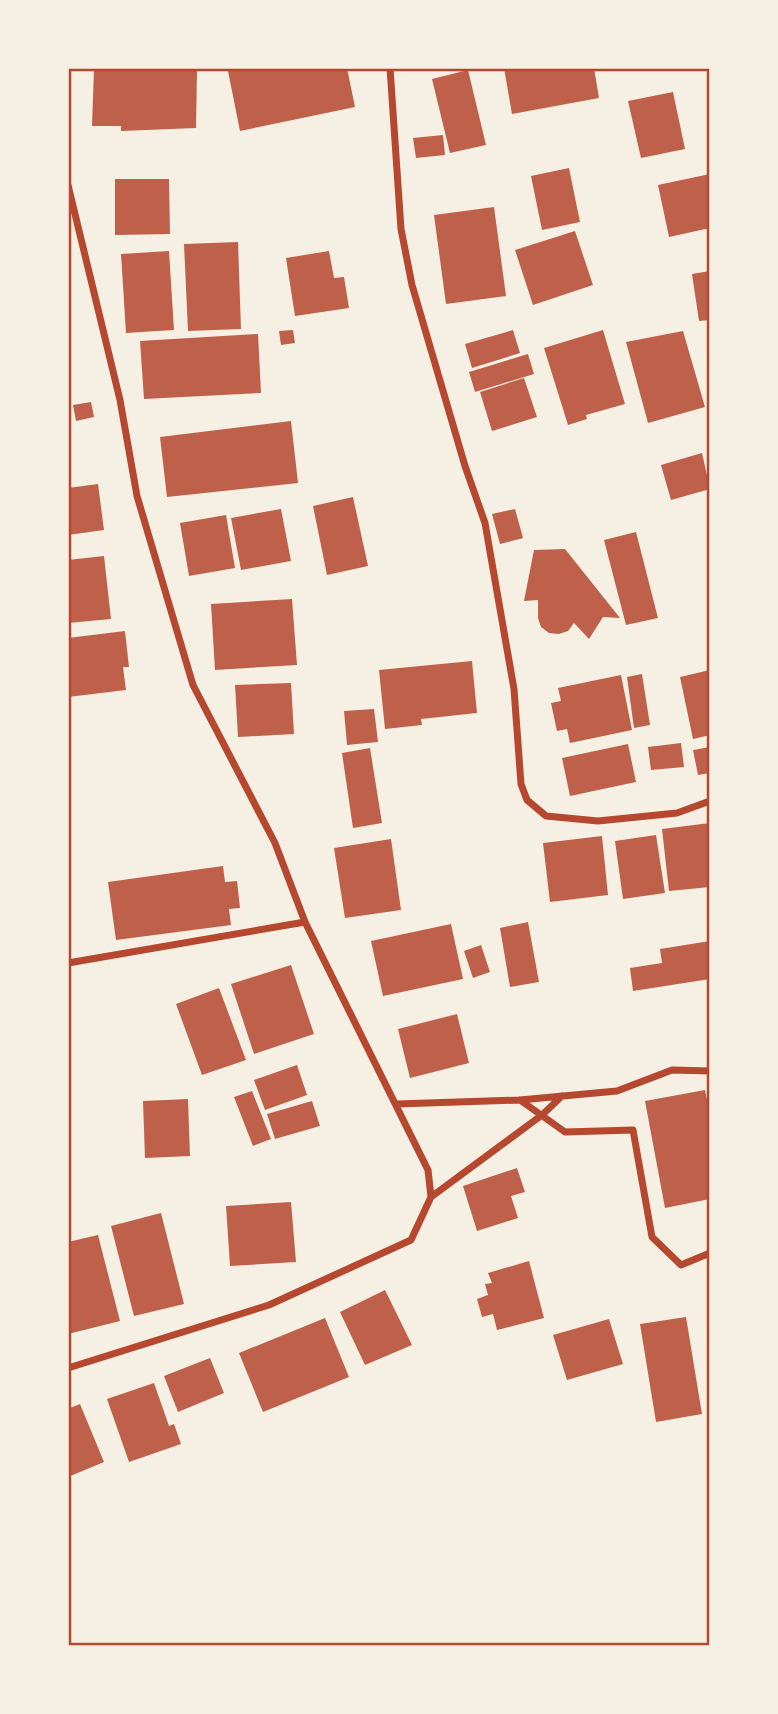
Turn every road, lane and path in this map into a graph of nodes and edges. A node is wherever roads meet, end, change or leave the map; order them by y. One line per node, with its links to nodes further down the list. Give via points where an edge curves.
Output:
1 (390, 68): 3 (street, via 401,229 420,311 485,523 514,690 521,784 527,800 545,816 598,821 677,813)
2 (68, 185): 4 (street, via 120,400 137,496 193,685 275,844)
3 (710, 801)
4 (305, 922): 5 (street); 9 (street)
5 (68, 963)
6 (710, 1070): 7 (street, via 672,1070 617,1091)
7 (562, 1095): 8 (street); 10 (street)
8 (520, 1100): 9 (street); 10 (street)
9 (397, 1104): 11 (street, via 428,1170)
10 (542, 1115): 11 (street); 12 (street, via 565,1132 633,1130 652,1237 681,1265)
11 (431, 1198): 13 (street, via 411,1240 269,1305)
12 (710, 1253)
13 (68, 1368)

